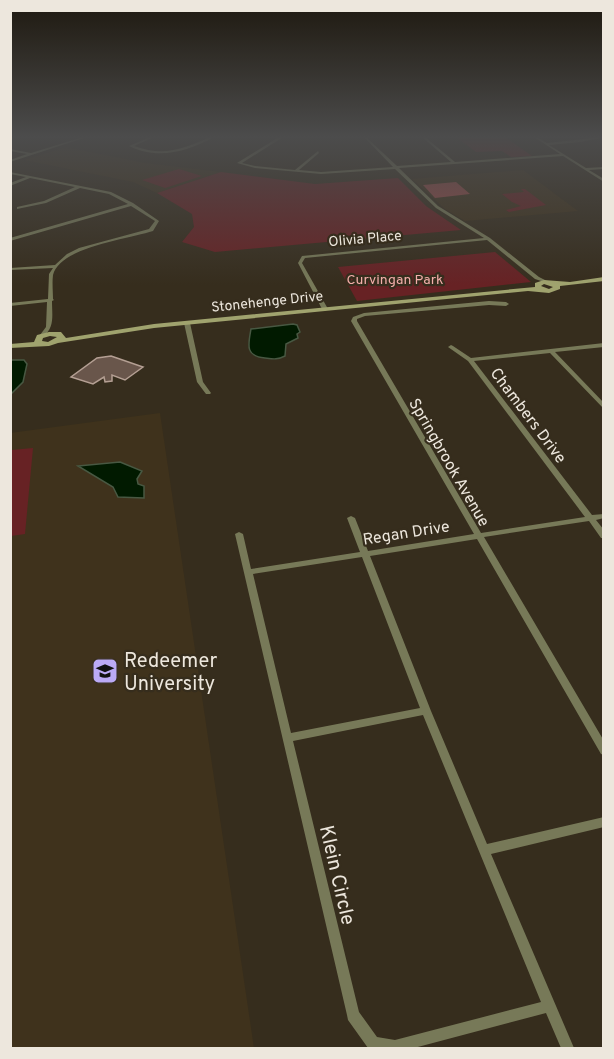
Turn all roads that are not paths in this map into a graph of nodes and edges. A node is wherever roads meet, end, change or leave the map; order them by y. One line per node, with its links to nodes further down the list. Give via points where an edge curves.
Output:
1 (416, 186): 5 (street, via 437,207)
2 (80, 187): 3 (street, via 110,193); 4 (street)
3 (132, 204): 6 (street); 7 (street, via 157,220 155,227 75,252)
4 (18, 208)
5 (488, 239): 10 (street); 15 (street, Olivia Place, via 304,257 300,263)
6 (10, 240)
7 (55, 266): 8 (street); 12 (street, via 51,274)
8 (10, 269)
9 (603, 279): 11 (street)
10 (539, 284): 11 (street); 11 (street, via 552,291); 15 (street, Stonehenge Drive, via 528,289)
11 (553, 285)
12 (51, 300): 13 (street); 17 (street)
13 (10, 304)
14 (506, 304): 31 (street, Springbrook Avenue, via 364,315 354,321)
15 (326, 309): 16 (street, Stonehenge Drive)
16 (187, 323): 18 (street, Stonehenge Drive); 25 (street, via 200,382)
17 (49, 327): 18 (street); 19 (street)
18 (58, 337): 19 (street, Stonehenge Drive)
19 (41, 339): 21 (street)
20 (603, 345): 23 (street, Chambers Drive)
21 (11, 346)
22 (451, 347): 24 (street)
23 (551, 351): 24 (street, Chambers Drive); 26 (street)
24 (470, 360): 29 (street, Chambers Drive)
25 (208, 393)
26 (603, 408)
27 (603, 516): 29 (street, Regan Drive)
28 (351, 518): 33 (street)
29 (590, 518): 31 (street, Regan Drive); 32 (street, Chambers Drive)
30 (239, 534): 34 (street, Klein Circle)
31 (477, 536): 33 (street, Regan Drive); 37 (street, Springbrook Avenue)
32 (603, 536)
33 (366, 553): 34 (street, Regan Drive); 35 (street)
34 (249, 572): 36 (street, Klein Circle)
35 (426, 711): 36 (street); 39 (street)
36 (287, 738): 40 (street, Klein Circle, via 352,1015 373,1042 395,1047)
37 (603, 751)
38 (603, 822): 39 (street)
39 (484, 850): 40 (street)
40 (549, 1006): 41 (street)
41 (567, 1048)

